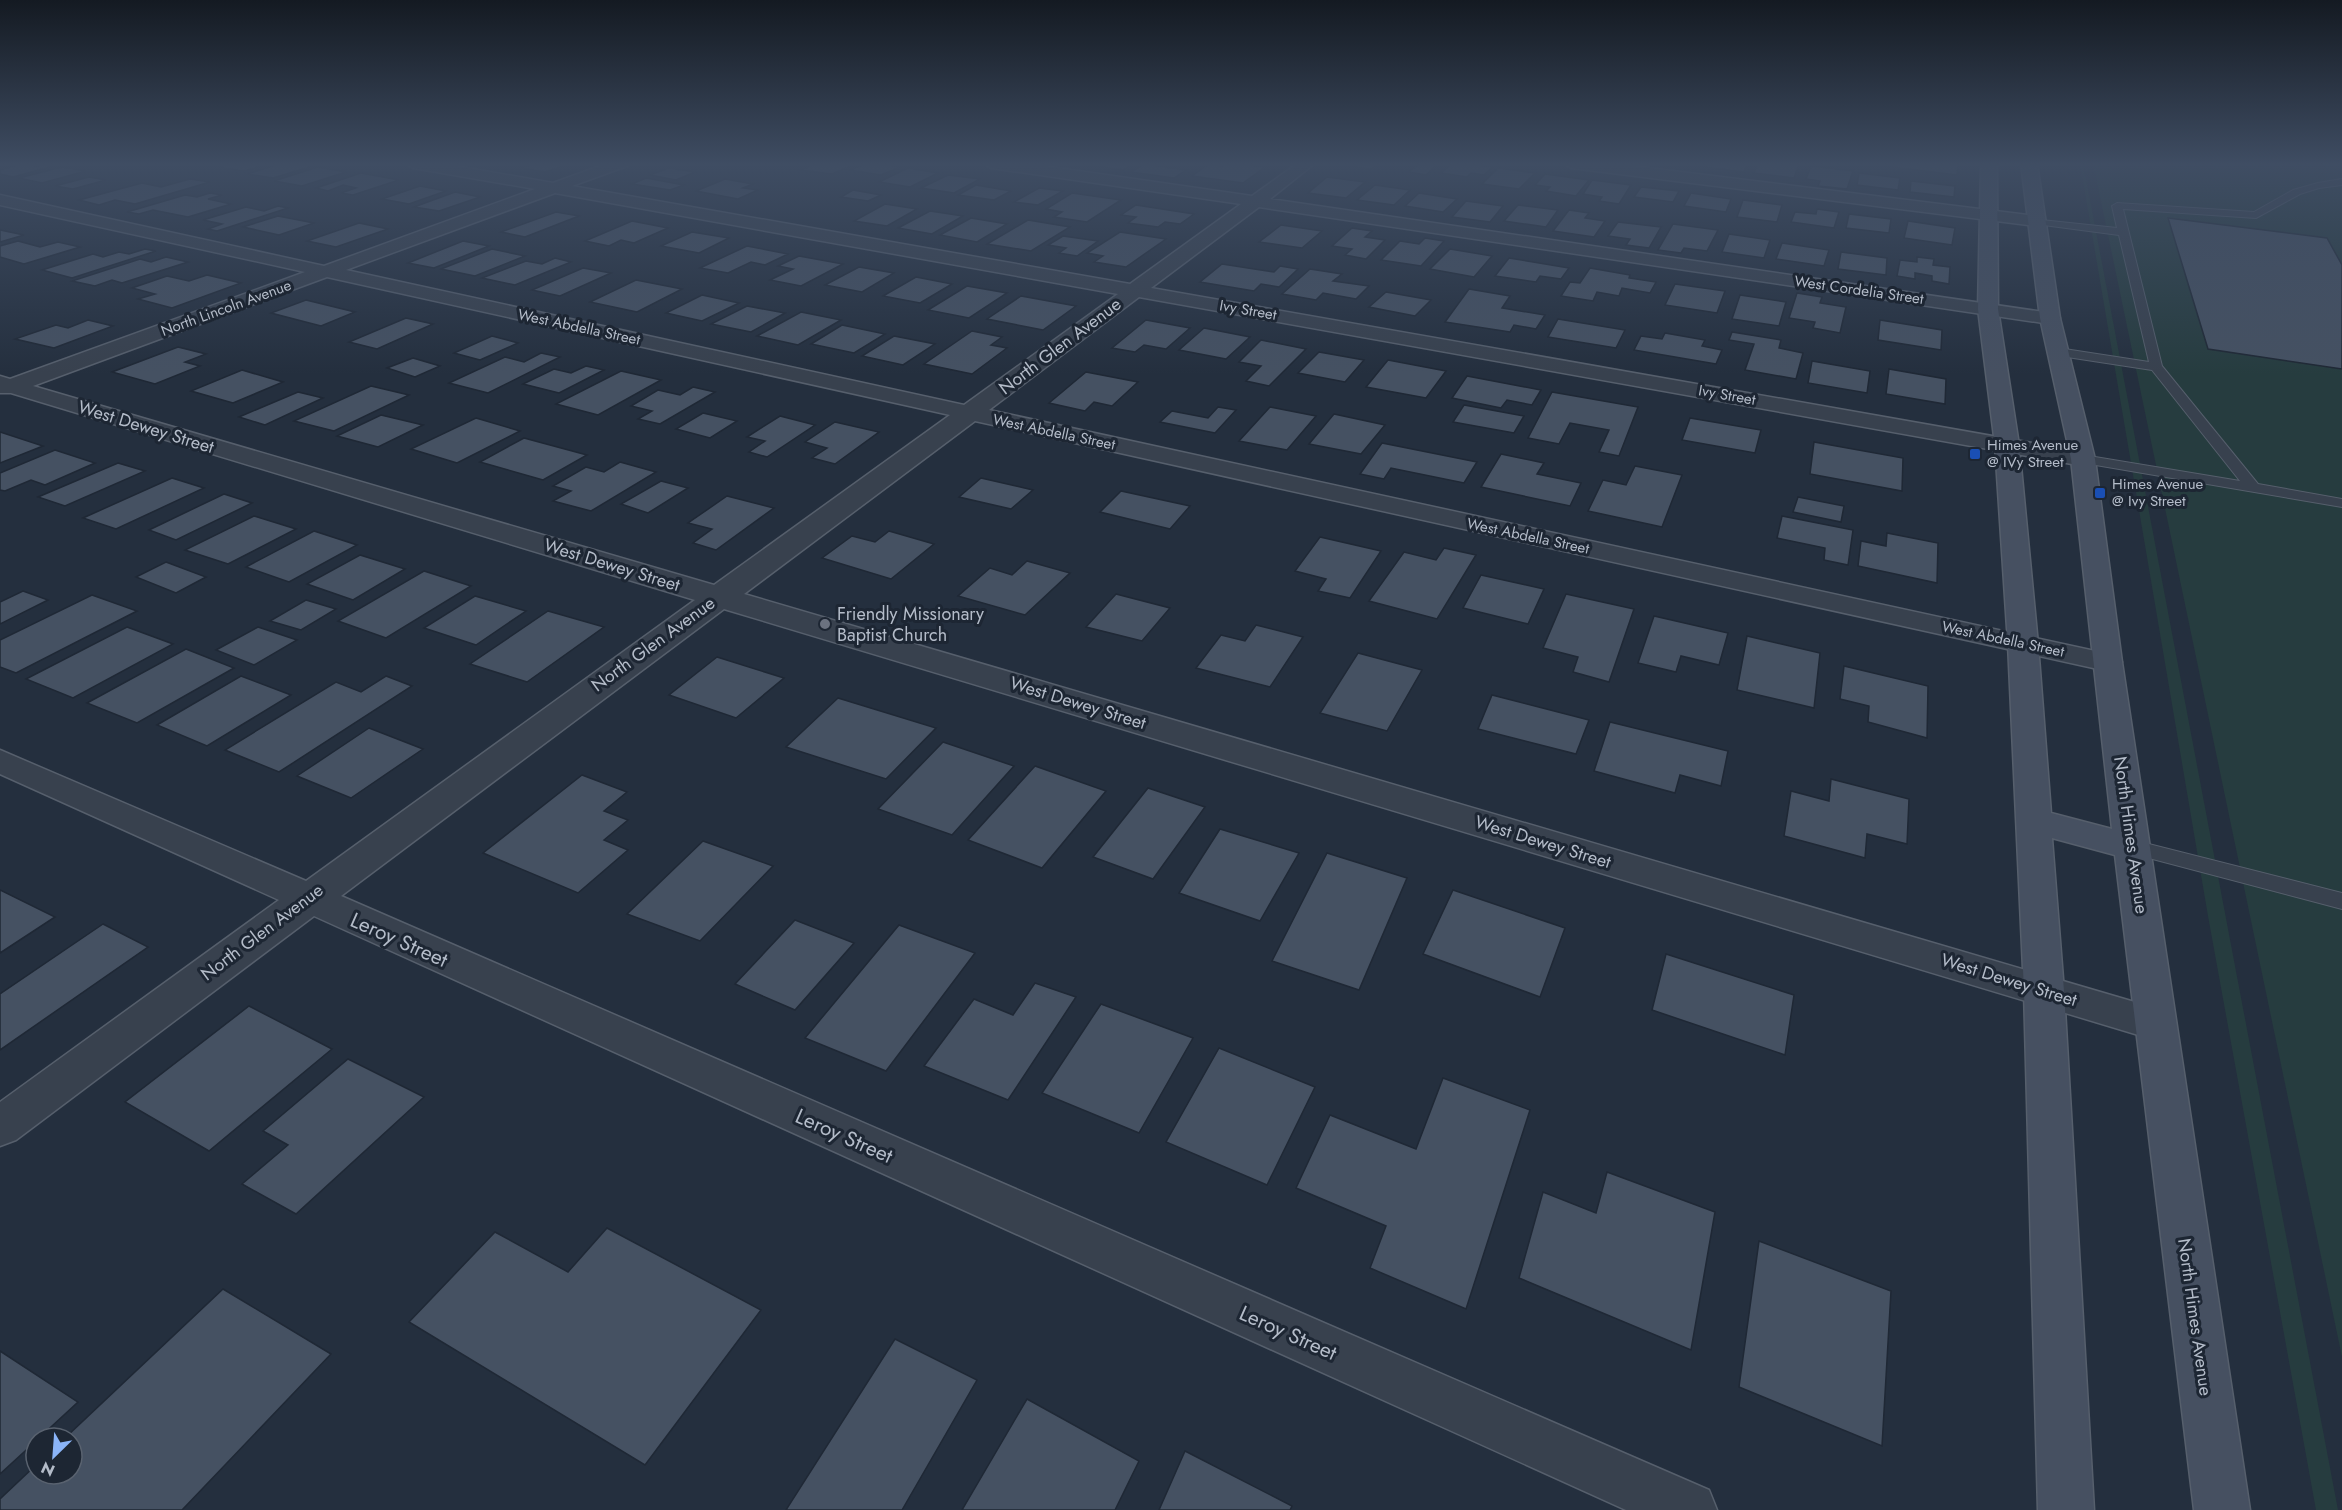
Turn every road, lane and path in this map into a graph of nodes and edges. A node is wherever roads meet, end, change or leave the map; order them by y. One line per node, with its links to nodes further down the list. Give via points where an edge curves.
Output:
1 (151, 233): 9 (street, West Abdella Street)
2 (430, 233): 9 (street, North Lincoln Avenue)
3 (813, 233): 10 (street, Ivy Street)
4 (1212, 233): 10 (street, North Glen Avenue)
5 (1471, 233): 11 (street, West Cordelia Street)
6 (1990, 233): 11 (street)
7 (2038, 233): 12 (street, North Himes Avenue)
8 (2123, 233): 14 (lane)
9 (325, 272): 15 (street, North Lincoln Avenue); 16 (street, West Abdella Street)
10 (1135, 290): 16 (street, North Glen Avenue); 17 (street, Ivy Street)
11 (1988, 309): 12 (street, West Cordelia Street); 17 (street)
12 (2050, 318): 13 (street, North Himes Avenue)
13 (2058, 352): 14 (lane); 18 (street, North Himes Avenue)
14 (2156, 367): 19 (lane)
15 (4, 387): 21 (street, West Dewey Street)
16 (969, 413): 21 (street, North Glen Avenue); 22 (street, West Abdella Street)
17 (2007, 445): 18 (street, Ivy Street); 22 (street)
18 (2083, 459): 19 (lane); 23 (street, North Himes Avenue)
19 (2253, 488): 20 (lane)
20 (2342, 503)
21 (718, 597): 27 (street, North Glen Avenue); 29 (street, West Dewey Street)
22 (2023, 644): 23 (street, West Abdella Street); 25 (street)
23 (2107, 663): 26 (street, North Himes Avenue)
24 (0, 761): 27 (street, Leroy Street)
25 (2034, 821): 26 (street); 29 (street)
26 (2133, 847): 28 (lane); 30 (street, North Himes Avenue)
27 (307, 899): 31 (street, North Glen Avenue); 32 (street, Leroy Street)
28 (2342, 901)
29 (2044, 991): 30 (street, West Dewey Street); 33 (street)
30 (2155, 1024): 34 (street, North Himes Avenue)
31 (0, 1126)
32 (1689, 1510)
33 (2066, 1510)
34 (2222, 1510)

